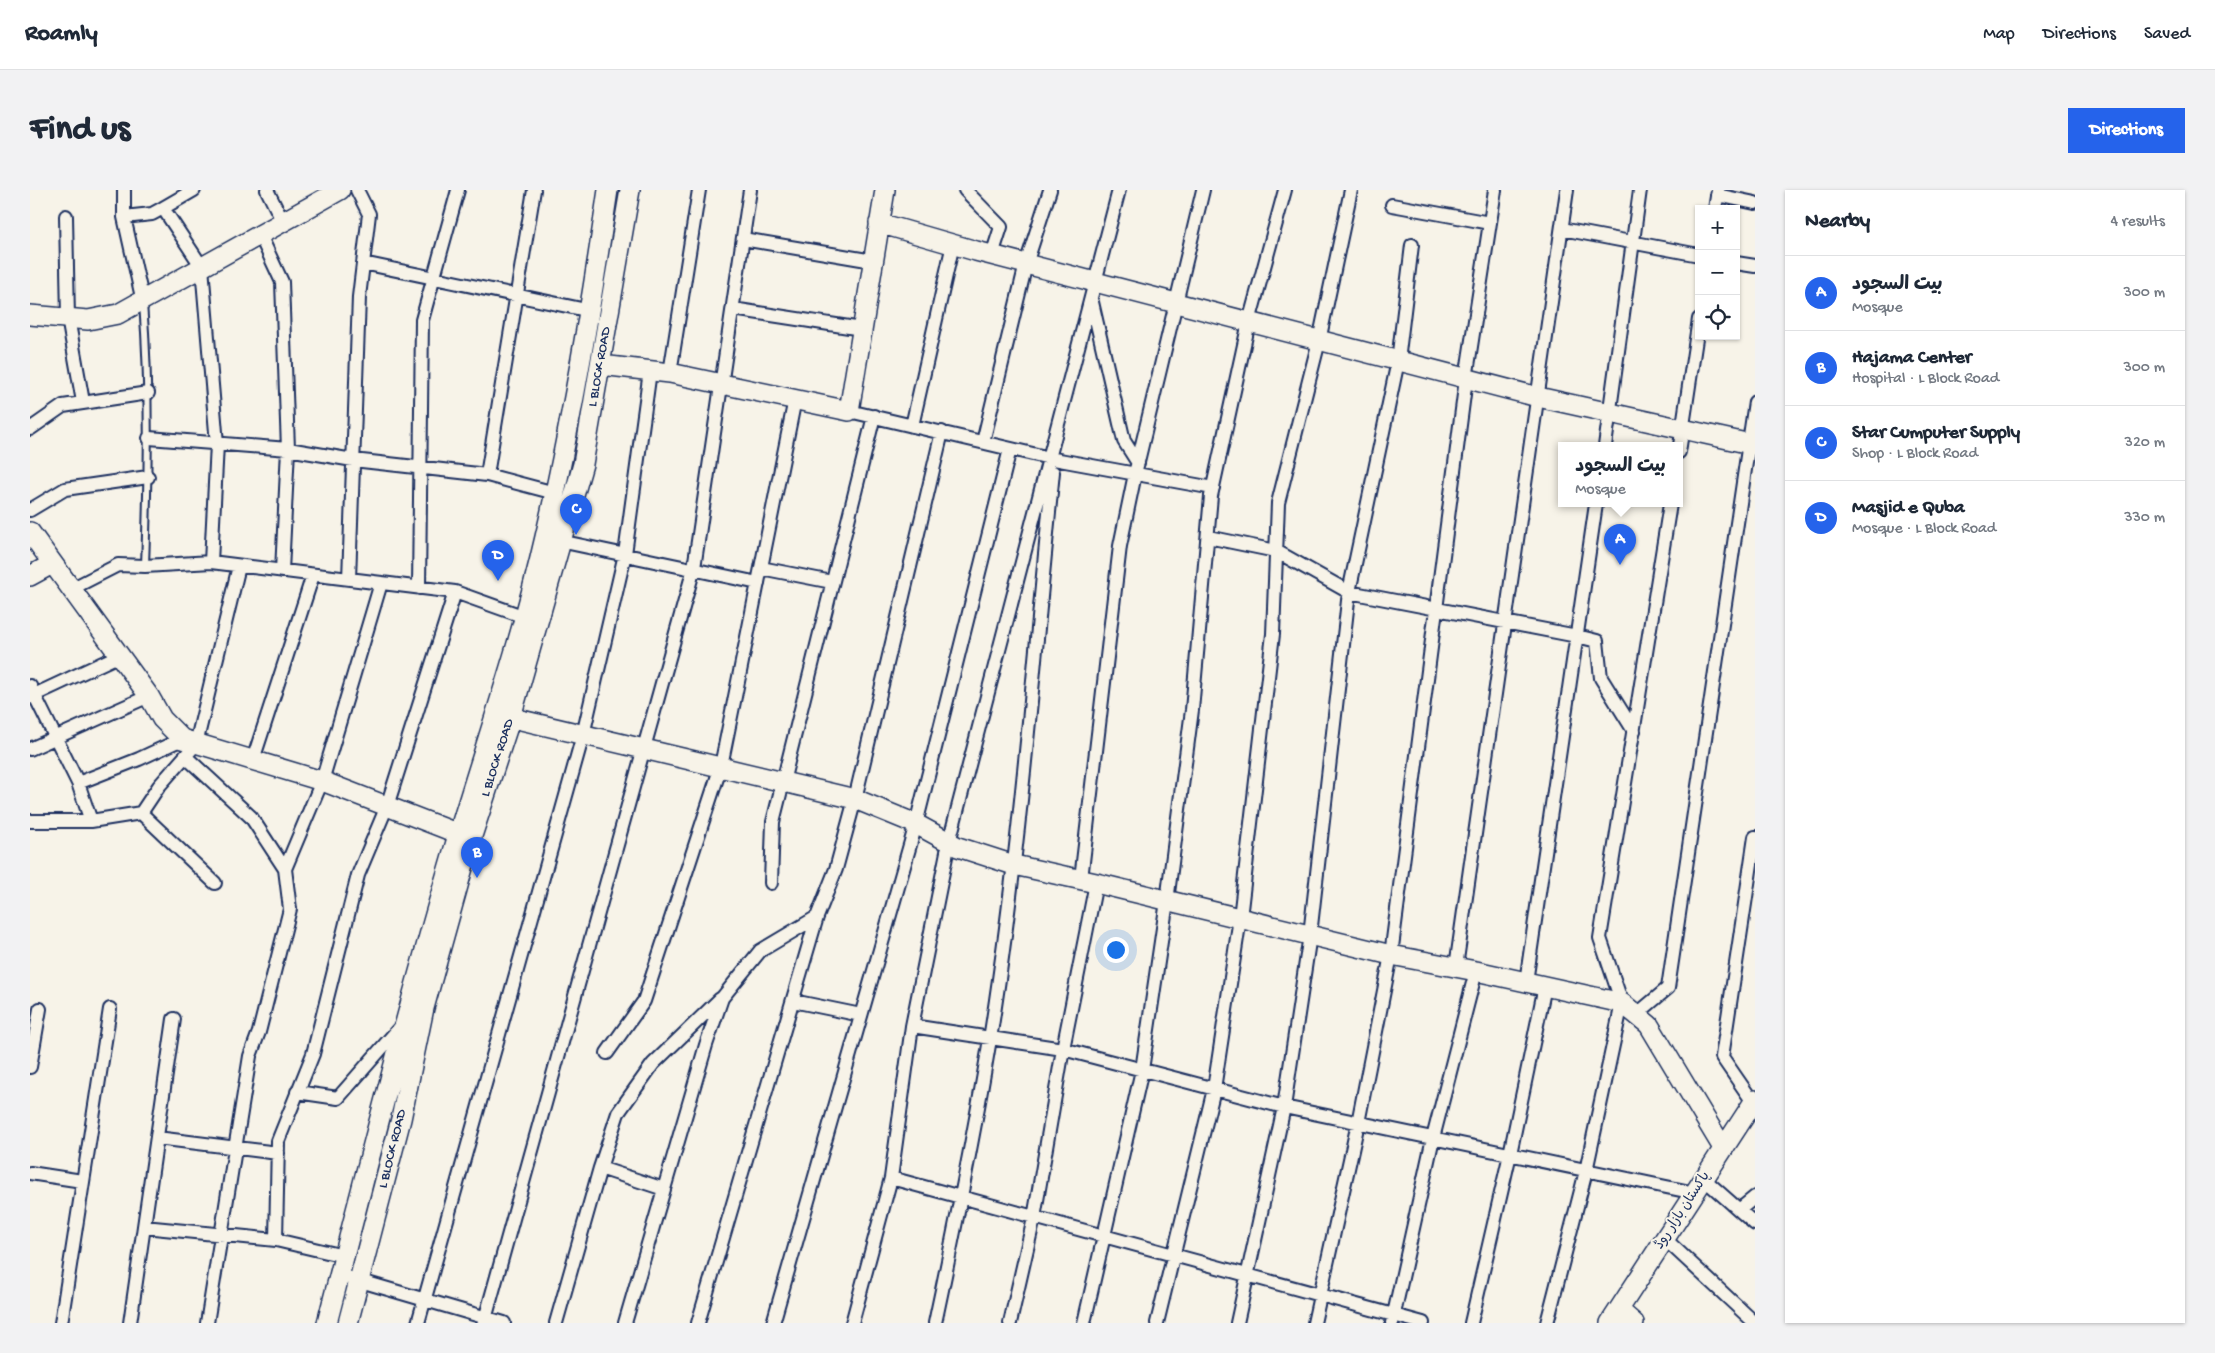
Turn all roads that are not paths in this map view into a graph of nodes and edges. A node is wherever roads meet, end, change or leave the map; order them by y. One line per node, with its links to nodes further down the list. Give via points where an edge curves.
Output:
1 (124, 190): 28 (street)
2 (194, 190): 26 (street)
3 (267, 190): 29 (street)
4 (340, 190): 29 (street)
5 (357, 190): 41 (street, via 369,214)
6 (458, 190): 46 (street)
7 (534, 190): 48 (street)
8 (608, 190): 52 (street, L BLOCK ROAD)
9 (630, 190): 60 (street, L BLOCK ROAD)
10 (699, 190): 62 (street)
11 (750, 190): 34 (street)
12 (885, 190): 30 (street)
13 (965, 190): 38 (street, via 1001,227)
14 (1050, 190): 43 (street)
15 (1119, 190): 47 (street)
16 (1203, 190): 50 (street)
17 (1285, 190): 55 (street)
18 (1351, 190): 58 (street)
19 (1495, 190): 31 (street)
20 (1567, 190): 32 (street)
21 (1640, 190): 35 (street)
22 (1717, 192): 23 (street); 25 (street)
23 (1755, 203)
24 (1392, 204): 31 (street)
25 (1715, 205)
26 (163, 208): 28 (street, via 152,214); 45 (street)
27 (66, 216): 54 (street)
28 (124, 217): 49 (street)
29 (283, 222): 33 (street)
30 (879, 223): 36 (street); 40 (street)
31 (1490, 223): 63 (street)
32 (1562, 230): 35 (street); 66 (street)
33 (260, 235): 45 (street); 83 (street, via 282,282)
34 (743, 239): 40 (street); 51 (street)
35 (1633, 243): 39 (street); 71 (street)
36 (953, 244): 38 (street); 73 (street)
37 (1412, 245): 59 (street)
38 (992, 254): 43 (street)
39 (1695, 254)
40 (873, 261): 56 (street)
41 (363, 263): 46 (street); 86 (street)
42 (1740, 263): 44 (street)
43 (1026, 264): 47 (street); 78 (street)
44 (1755, 266)
45 (202, 267): 49 (street); 81 (street)
46 (434, 278): 48 (street); 87 (street, via 422,320)
47 (1094, 290): 50 (street); 85 (street); 88 (street, via 1124,441)
48 (515, 295): 52 (street); 89 (street)
49 (143, 302): 54 (street, via 118,314 88,320); 65 (lane)
50 (1177, 303): 55 (street); 88 (street)
51 (733, 308): 56 (street); 64 (street)
52 (591, 311): 92 (street, L BLOCK ROAD)
53 (30, 315): 54 (street)
54 (68, 318): 68 (street)
55 (1249, 322): 58 (street); 91 (street)
56 (862, 329): 70 (street)
57 (1696, 340): 75 (street)
58 (1319, 341): 59 (street); 99 (street, via 1278,503)
59 (1398, 361): 63 (street); 117 (street)
60 (601, 365): 61 (street); 98 (street, L BLOCK ROAD, via 582,464)
61 (650, 371): 62 (street); 100 (street)
62 (670, 373): 64 (street)
63 (1466, 379): 66 (street); 118 (street)
64 (723, 384): 67 (street); 105 (street)
65 (148, 393): 68 (street); 77 (lane)
66 (1538, 397): 71 (street); 120 (street)
67 (795, 399): 70 (street); 106 (street)
68 (83, 402): 74 (street, via 63,406)
69 (1755, 402): 82 (street)
70 (849, 411): 72 (street)
71 (1610, 413): 75 (street); 79 (street)
72 (874, 416): 73 (street); 111 (street)
73 (912, 426): 76 (street)
74 (30, 427)
75 (1682, 429): 80 (street); 82 (street)
76 (942, 432): 78 (street); 137 (street)
77 (149, 438): 81 (street); 90 (lane)
78 (983, 442): 84 (street)
79 (1606, 442)
80 (1680, 442)
81 (217, 444): 83 (street); 101 (street)
82 (1752, 444): 164 (street, via 1668,988)
83 (288, 449): 86 (street); 107 (street)
84 (1010, 449): 85 (street); 142 (street)
85 (1052, 458): 88 (street); 145 (street); 146 (street)
86 (353, 460): 87 (street); 110 (street)
87 (420, 468): 89 (street); 114 (street)
88 (1136, 468): 91 (street); 148 (street, via 1120,546)
89 (487, 475): 92 (street)
90 (148, 477): 95 (street, via 65,489); 103 (lane)
91 (1213, 488): 97 (street)
92 (555, 493): 98 (street, L BLOCK ROAD)
93 (1596, 507): 121 (street)
94 (1670, 507): 126 (street)
95 (30, 510)
96 (30, 532): 102 (street)
97 (1208, 537): 99 (street); 151 (street, via 1192,710)
98 (553, 540): 100 (street); 119 (street, L BLOCK ROAD); 125 (street, L BLOCK ROAD)
99 (1276, 551): 117 (street); 153 (street, via 1273,634)
100 (625, 554): 105 (street); 127 (street)
101 (212, 562): 103 (street); 104 (street)
102 (52, 564): 109 (street); 115 (street)
103 (145, 566): 115 (street, via 118,565)
104 (239, 566): 107 (street); 129 (street)
105 (694, 568): 113 (street); 130 (street)
106 (761, 568): 111 (street); 113 (street)
107 (282, 571): 108 (street)
108 (313, 575): 110 (street); 132 (street)
109 (30, 576)
110 (349, 579): 112 (street)
111 (832, 582): 135 (street)
112 (381, 583): 114 (street); 134 (street)
113 (758, 583): 133 (street)
114 (419, 588): 116 (street)
115 (71, 589): 122 (street)
116 (455, 592): 119 (street); 138 (street)
117 (1349, 592): 118 (street); 154 (street)
118 (1436, 609): 120 (street); 155 (street)
119 (525, 617): 125 (street, L BLOCK ROAD)
120 (1506, 622): 121 (street); 156 (street)
121 (1577, 636): 126 (street, via 1596,641 1601,678); 158 (street)
122 (120, 655): 123 (street); 124 (street)
123 (31, 693): 128 (street)
124 (150, 696): 128 (street); 129 (street, via 162,718)
125 (503, 716): 127 (street); 143 (street, L BLOCK ROAD); 206 (street, L BLOCK ROAD, via 424,1008 401,1119)
126 (1634, 731): 164 (street, via 1600,938)
127 (583, 735): 130 (street); 208 (street)
128 (55, 739): 131 (street); 136 (street)
129 (188, 746): 132 (street); 136 (street, via 139,759); 139 (street); 147 (street, via 251,817)
130 (645, 749): 133 (street); 211 (street)
131 (30, 750)
132 (253, 760): 134 (street)
133 (721, 766): 135 (street); 171 (street, via 644,1001)
134 (322, 781): 138 (street); 147 (street)
135 (782, 781): 137 (street); 150 (street, via 774,822)
136 (78, 784): 141 (street)
137 (855, 799): 142 (street); 152 (street, via 836,870)
138 (387, 806): 143 (street); 175 (street, via 358,876 313,1054)
139 (141, 813): 141 (street); 149 (street)
140 (30, 821): 141 (street)
141 (91, 821)
142 (916, 824): 145 (street); 165 (street)
143 (459, 834): 167 (street, L BLOCK ROAD)
144 (1755, 837): 176 (street, via 1722,1057)
145 (949, 842): 146 (street); 168 (street)
146 (1014, 865): 148 (street); 169 (street)
147 (285, 869): 181 (street, via 290,909 250,1056)
148 (1088, 881): 151 (street); 170 (street)
149 (215, 883)
150 (771, 883)
151 (1167, 900): 153 (street); 173 (street)
152 (817, 917): 160 (street, via 760,951); 161 (street)
153 (1240, 918): 154 (street); 174 (street)
154 (1310, 935): 155 (street); 177 (street)
155 (1391, 955): 156 (street); 178 (street)
156 (1456, 967): 157 (street)
157 (1476, 971): 158 (street); 180 (street)
158 (1526, 982): 159 (street)
159 (1545, 986): 164 (street); 184 (street)
160 (722, 998): 185 (street, via 653,1064 618,1112); 191 (street)
161 (793, 1001): 165 (street); 221 (street)
162 (40, 1009): 172 (street)
163 (110, 1009): 189 (street)
164 (1629, 1009): 182 (street, via 1649,1025); 186 (street)
165 (861, 1015): 222 (street)
166 (174, 1019): 179 (street)
167 (404, 1024): 175 (street, via 338,1098); 202 (street, L BLOCK ROAD)
168 (912, 1026): 169 (street); 188 (street)
169 (990, 1038): 170 (street); 193 (street)
170 (1063, 1049): 173 (street); 195 (street)
171 (607, 1053)
172 (30, 1067)
173 (1142, 1070): 174 (street); 199 (street)
174 (1214, 1089): 177 (street); 203 (street)
175 (298, 1092): 183 (street, via 278,1141)
176 (1754, 1101): 182 (street, پاکستان بازار روڈ)
177 (1284, 1107): 178 (street); 205 (street)
178 (1358, 1123): 180 (street); 207 (street)
179 (157, 1138): 181 (street); 197 (street)
180 (1433, 1138): 184 (street); 210 (street)
181 (235, 1148): 183 (street); 198 (street)
182 (1723, 1148): 190 (street, پاکستان بازار روڈ)
183 (278, 1153): 201 (street)
184 (1510, 1154): 186 (street); 231 (street)
185 (600, 1168): 191 (street); 219 (street)
186 (1586, 1170): 190 (street); 232 (street)
187 (30, 1173): 189 (street)
188 (890, 1178): 193 (street); 223 (street)
189 (82, 1181): 212 (street)
190 (1699, 1186): 194 (street); 200 (street, پاکستان بازار روڈ)
191 (664, 1189): 220 (street)
192 (1755, 1197): 194 (street)
193 (961, 1198): 195 (street); 224 (street)
194 (1739, 1210): 196 (street)
195 (1034, 1218): 199 (street); 225 (street)
196 (1755, 1224)
197 (144, 1227): 198 (street); 213 (street)
198 (221, 1236): 201 (street); 214 (street)
199 (1103, 1237): 203 (street); 226 (street)
200 (1665, 1239): 209 (street, پاکستان بازار روڈ); 234 (street)
201 (276, 1240): 202 (street)
202 (344, 1256): 204 (street, L BLOCK ROAD)
203 (1174, 1257): 205 (street); 227 (street)
204 (340, 1275): 206 (street); 215 (street, L BLOCK ROAD)
205 (1248, 1277): 207 (street); 228 (street)
206 (361, 1281): 208 (street); 216 (street, L BLOCK ROAD)
207 (1320, 1296): 210 (street); 229 (street)
208 (424, 1300): 211 (street); 217 (street)
209 (1615, 1317): 233 (street)
210 (1393, 1319): 230 (street)
211 (485, 1320): 218 (street)
212 (60, 1323)
213 (130, 1323)
214 (207, 1323)
215 (328, 1323)
216 (348, 1323)
217 (418, 1323)
218 (504, 1323)
219 (556, 1323)
220 (625, 1323)
221 (698, 1323)
222 (773, 1323)
223 (852, 1323)
224 (935, 1323)
225 (1010, 1323)
226 (1084, 1323)
227 (1157, 1323)
228 (1237, 1323)
229 (1314, 1323)
230 (1423, 1323)
231 (1471, 1323)
232 (1547, 1323)
233 (1634, 1323)
234 (1755, 1323)

